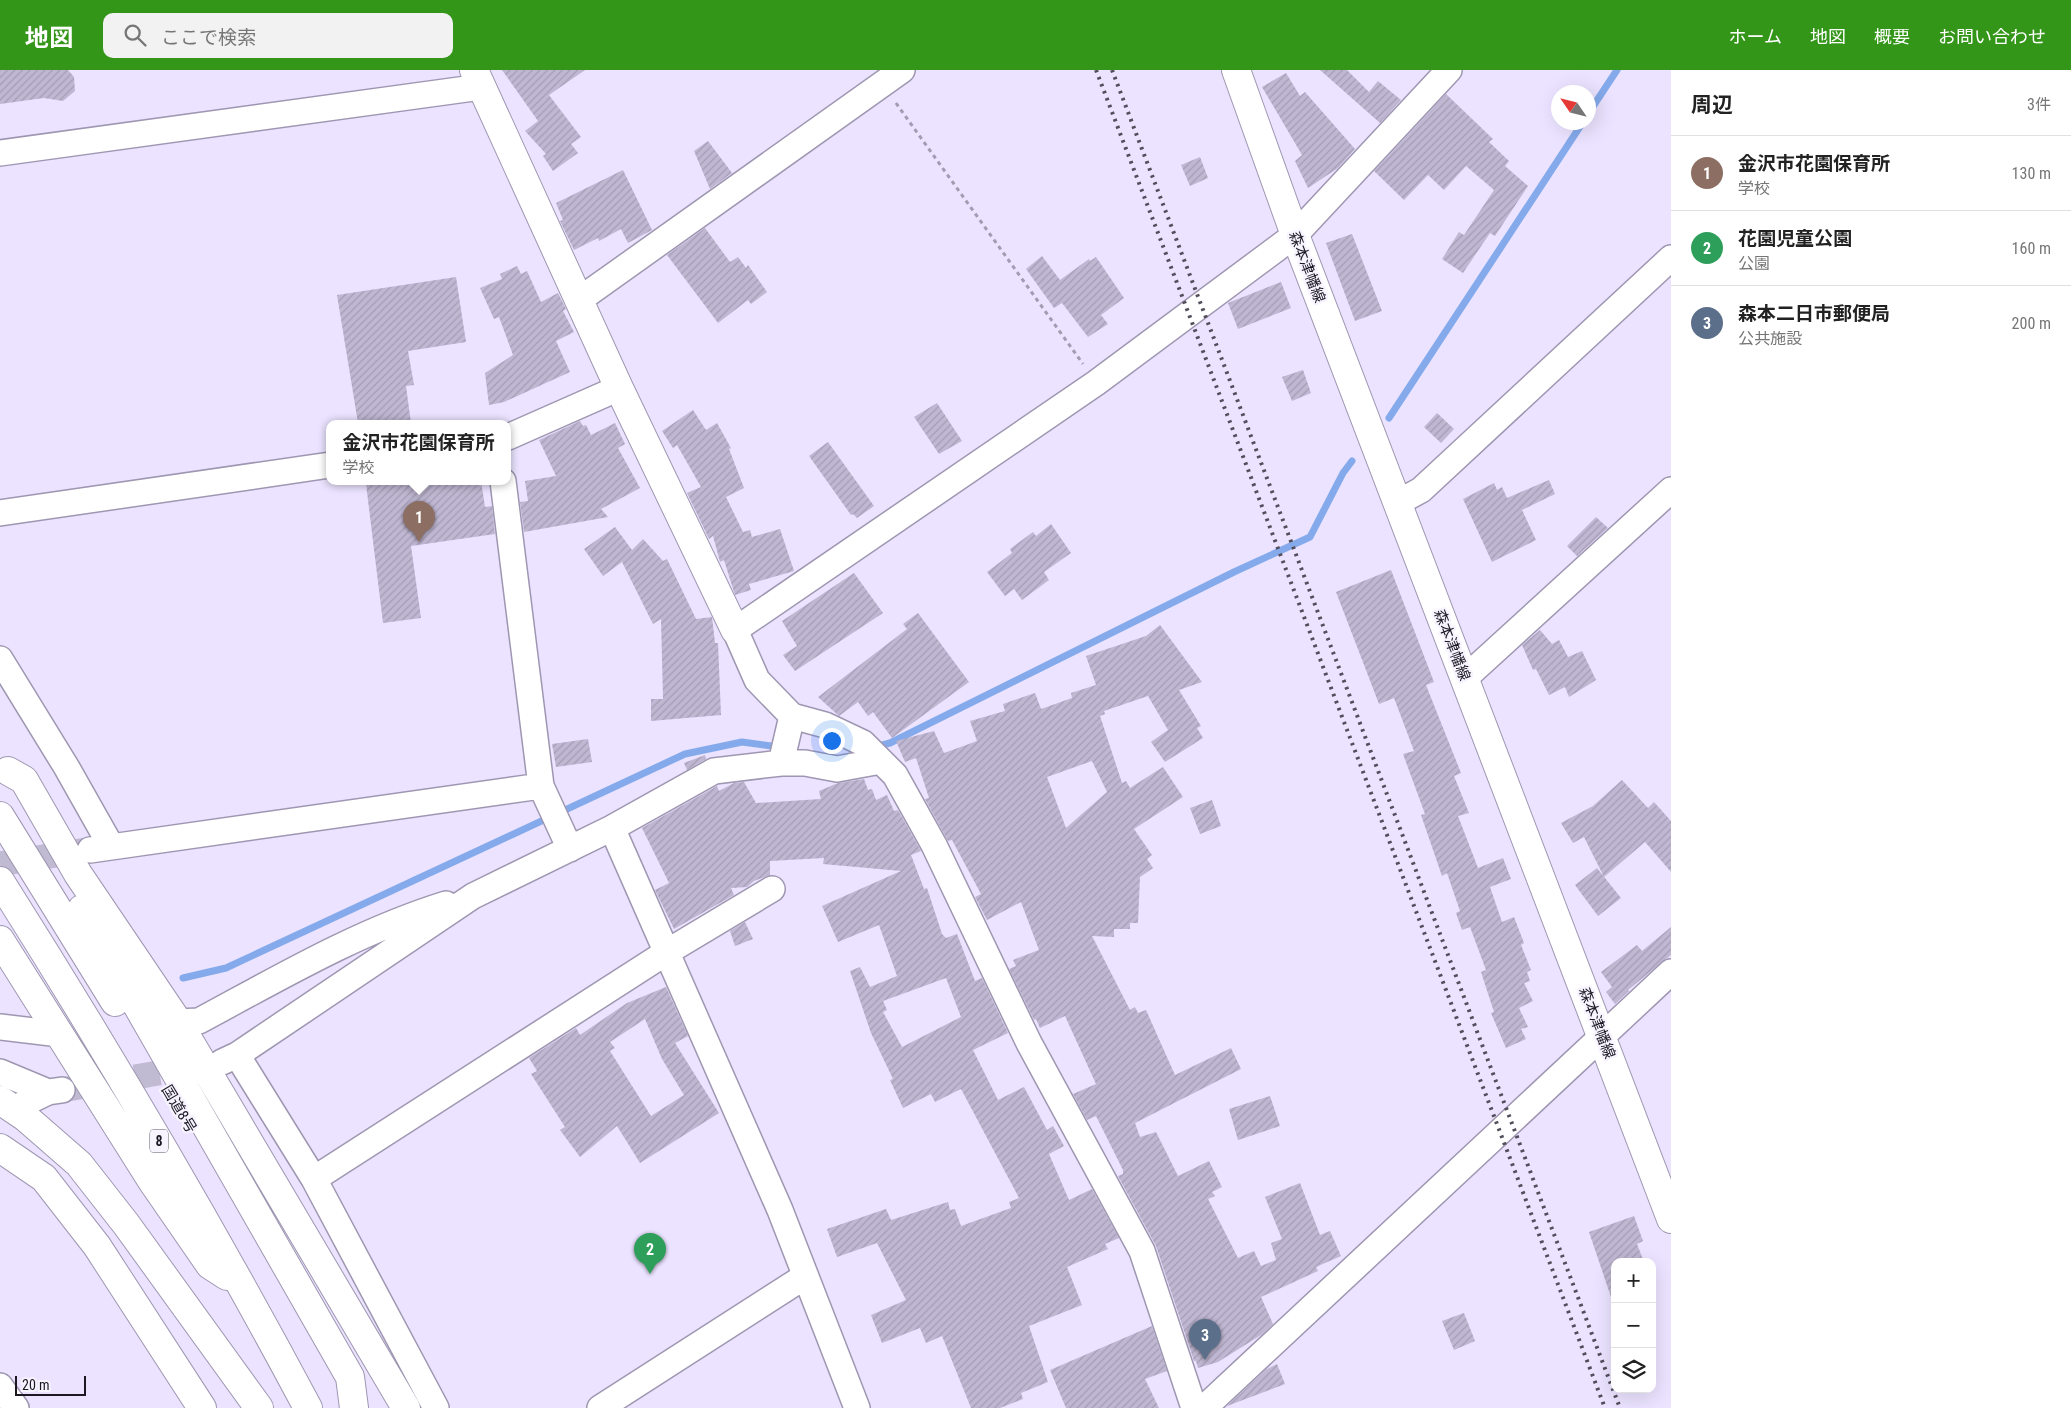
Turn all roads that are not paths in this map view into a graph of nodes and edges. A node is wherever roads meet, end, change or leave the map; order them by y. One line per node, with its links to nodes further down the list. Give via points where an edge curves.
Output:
1 (1236, 70): 6 (main road, 森本津幡線)
2 (1450, 70): 6 (street)
3 (892, 77): 8 (street)
4 (477, 79): 5 (street); 8 (main road)
5 (0, 153)
6 (1295, 235): 14 (main road, 森本津幡線); 16 (street, via 1096,382)
7 (1671, 258): 14 (street, via 1421,490)
8 (579, 300): 9 (main road)
9 (619, 388): 10 (street); 16 (main road)
10 (511, 436)
11 (326, 466): 15 (street)
12 (504, 485): 22 (street)
13 (1671, 490): 18 (street)
14 (1397, 503): 18 (main road, 森本津幡線)
15 (0, 513)
16 (736, 630): 19 (street)
17 (0, 659): 22 (street, via 67,768 100,848)
18 (1465, 678): 35 (main road, 森本津幡線)
19 (786, 743): 20 (street, via 825,725); 20 (street, via 805,763 837,769); 24 (street, via 714,771)
20 (873, 752): 54 (street, via 896,775 934,845 1030,1042 1142,1251)
21 (4, 763): 32 (main road, via 24,780 78,874); 49 (main road, via 66,882 350,1377)
22 (549, 803): 25 (street)
23 (0, 816): 48 (main road, 国道8号 / 8, via 245,1220)
24 (612, 828): 25 (street); 30 (street)
25 (570, 849): 28 (street)
26 (0, 881): 42 (main road, 8, via 95,1031)
27 (772, 889): 30 (street)
28 (473, 896): 32 (street, via 414,914 317,958 199,1021); 39 (street, via 229,1058)
29 (0, 940): 34 (main road)
30 (667, 952): 39 (street); 41 (street, via 780,1210)
31 (1671, 972): 35 (street)
32 (178, 1022): 50 (main road)
33 (0, 1027): 34 (street)
34 (60, 1034): 42 (main road, via 152,1181 210,1265)
35 (1602, 1035): 40 (main road, 森本津幡線); 55 (street)
36 (0, 1072): 37 (street, via 55,1091)
37 (7, 1105): 46 (main road, via 79,1164)
38 (0, 1148): 45 (main road, via 44,1178 97,1246)
39 (314, 1179): 51 (street)
40 (1671, 1219)
41 (804, 1277): 52 (street); 53 (street)
42 (243, 1286): 47 (main road, 8)
43 (0, 1386): 44 (street)
44 (16, 1408)
45 (202, 1408)
46 (258, 1408)
47 (308, 1408)
48 (348, 1408)
49 (354, 1408)
50 (406, 1408)
51 (436, 1408)
52 (600, 1408)
53 (857, 1408)
54 (1194, 1408)
55 (1204, 1408)

